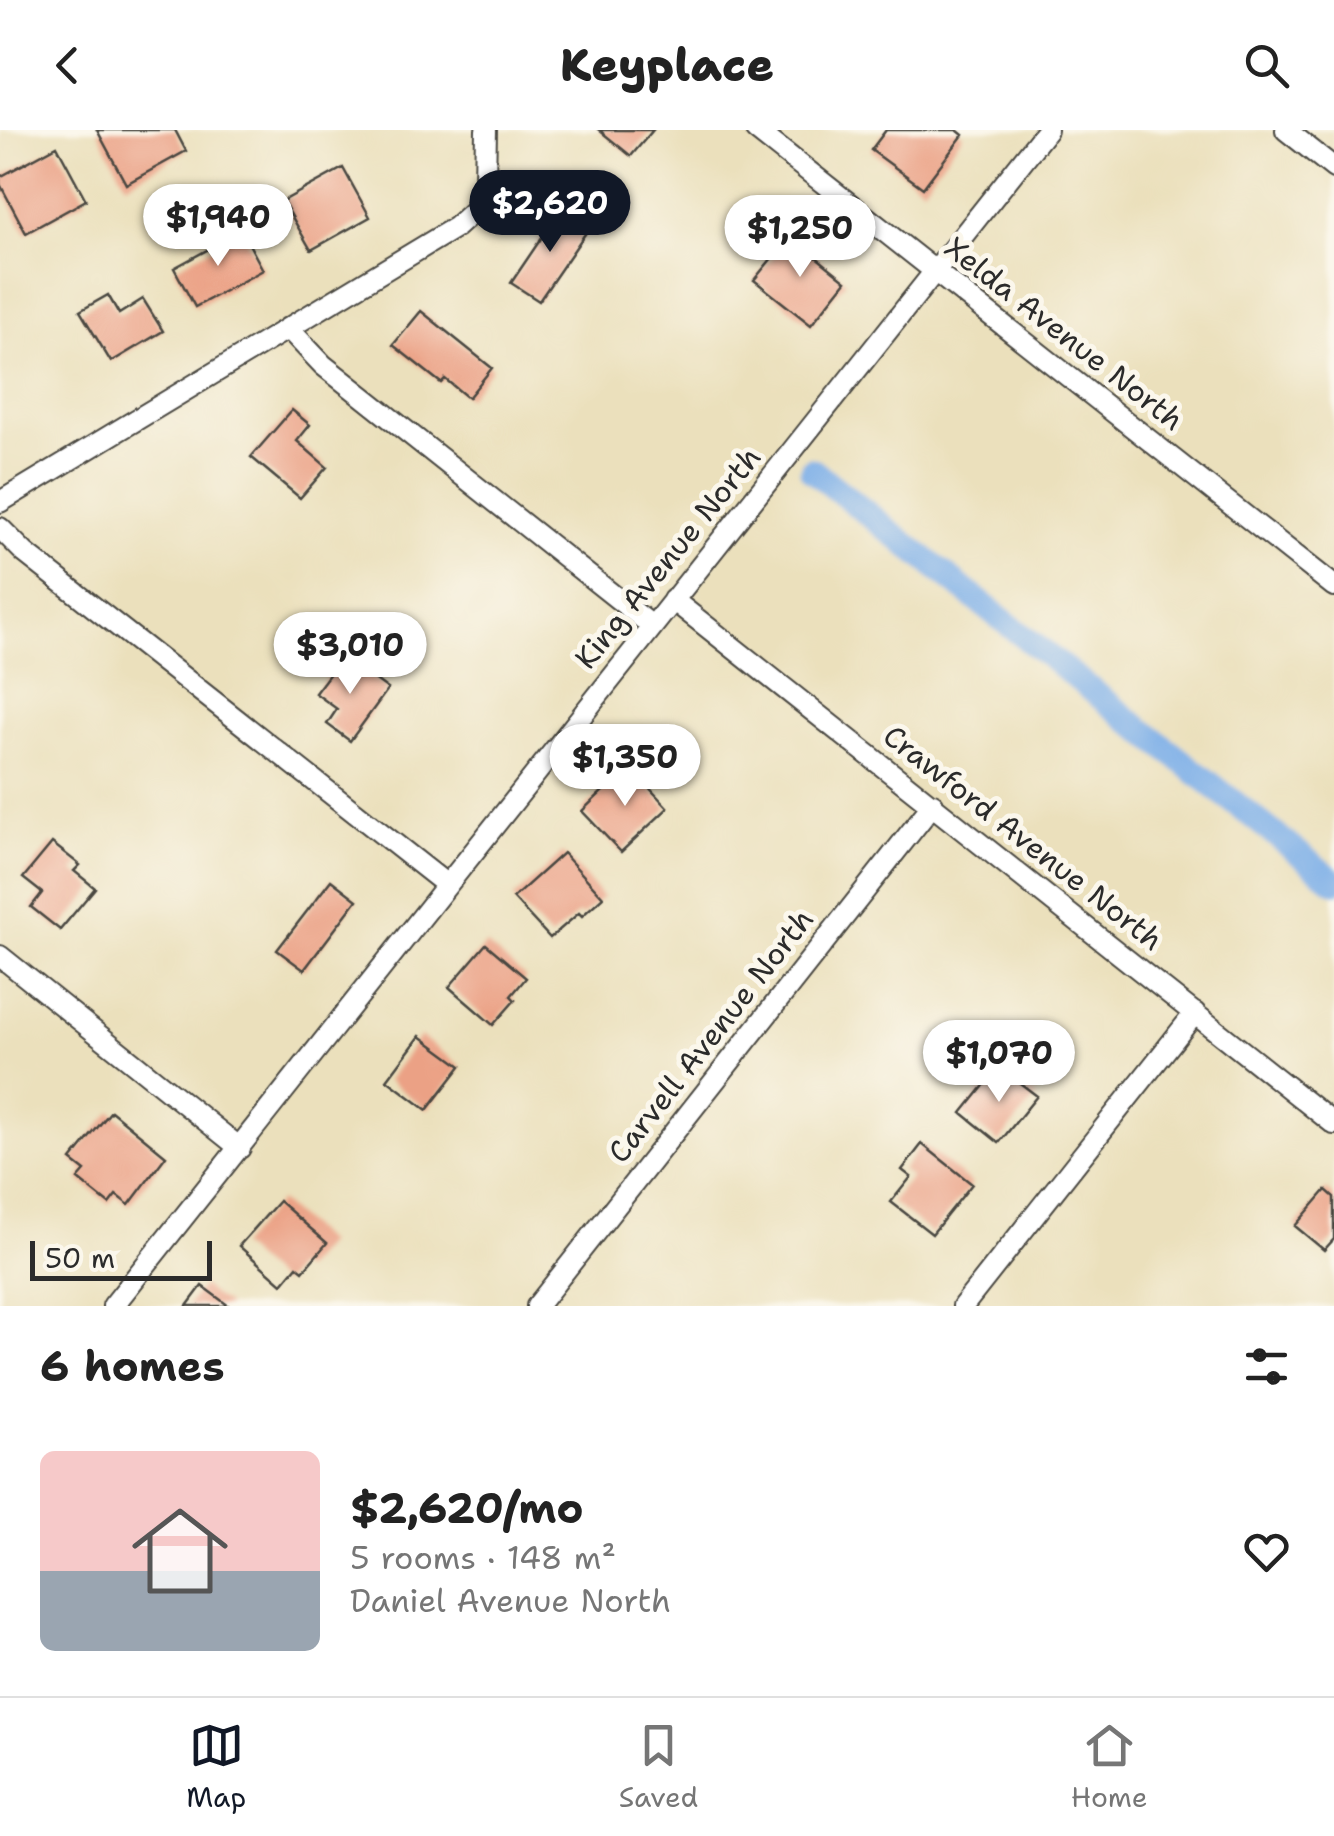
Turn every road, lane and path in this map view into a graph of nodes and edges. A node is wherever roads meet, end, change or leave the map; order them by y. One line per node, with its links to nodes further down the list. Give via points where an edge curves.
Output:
1 (486, 130): 7 (street, via 485,183 476,208 456,228)
2 (756, 130): 6 (street, Xelda Avenue North)
3 (1047, 130): 6 (street, King Avenue North)
4 (1286, 130): 5 (street)
5 (1334, 168)
6 (935, 271): 10 (street, Xelda Avenue North); 11 (street, King Avenue North)
7 (288, 328): 8 (street); 12 (street, via 323,365)
8 (0, 502)
9 (0, 528): 14 (street)
10 (1334, 586)
11 (673, 600): 12 (street, King Avenue North); 13 (street, Crawford Avenue North)
12 (652, 626): 14 (street, King Avenue North)
13 (933, 804): 16 (street, Crawford Avenue North); 20 (street, Carvell Avenue North)
14 (447, 884): 18 (street, King Avenue North)
15 (0, 956): 18 (street)
16 (1195, 1013): 17 (street, Crawford Avenue North); 21 (street)
17 (1334, 1124)
18 (240, 1148): 19 (street, King Avenue North)
19 (114, 1306)
20 (537, 1306)
21 (963, 1306)

